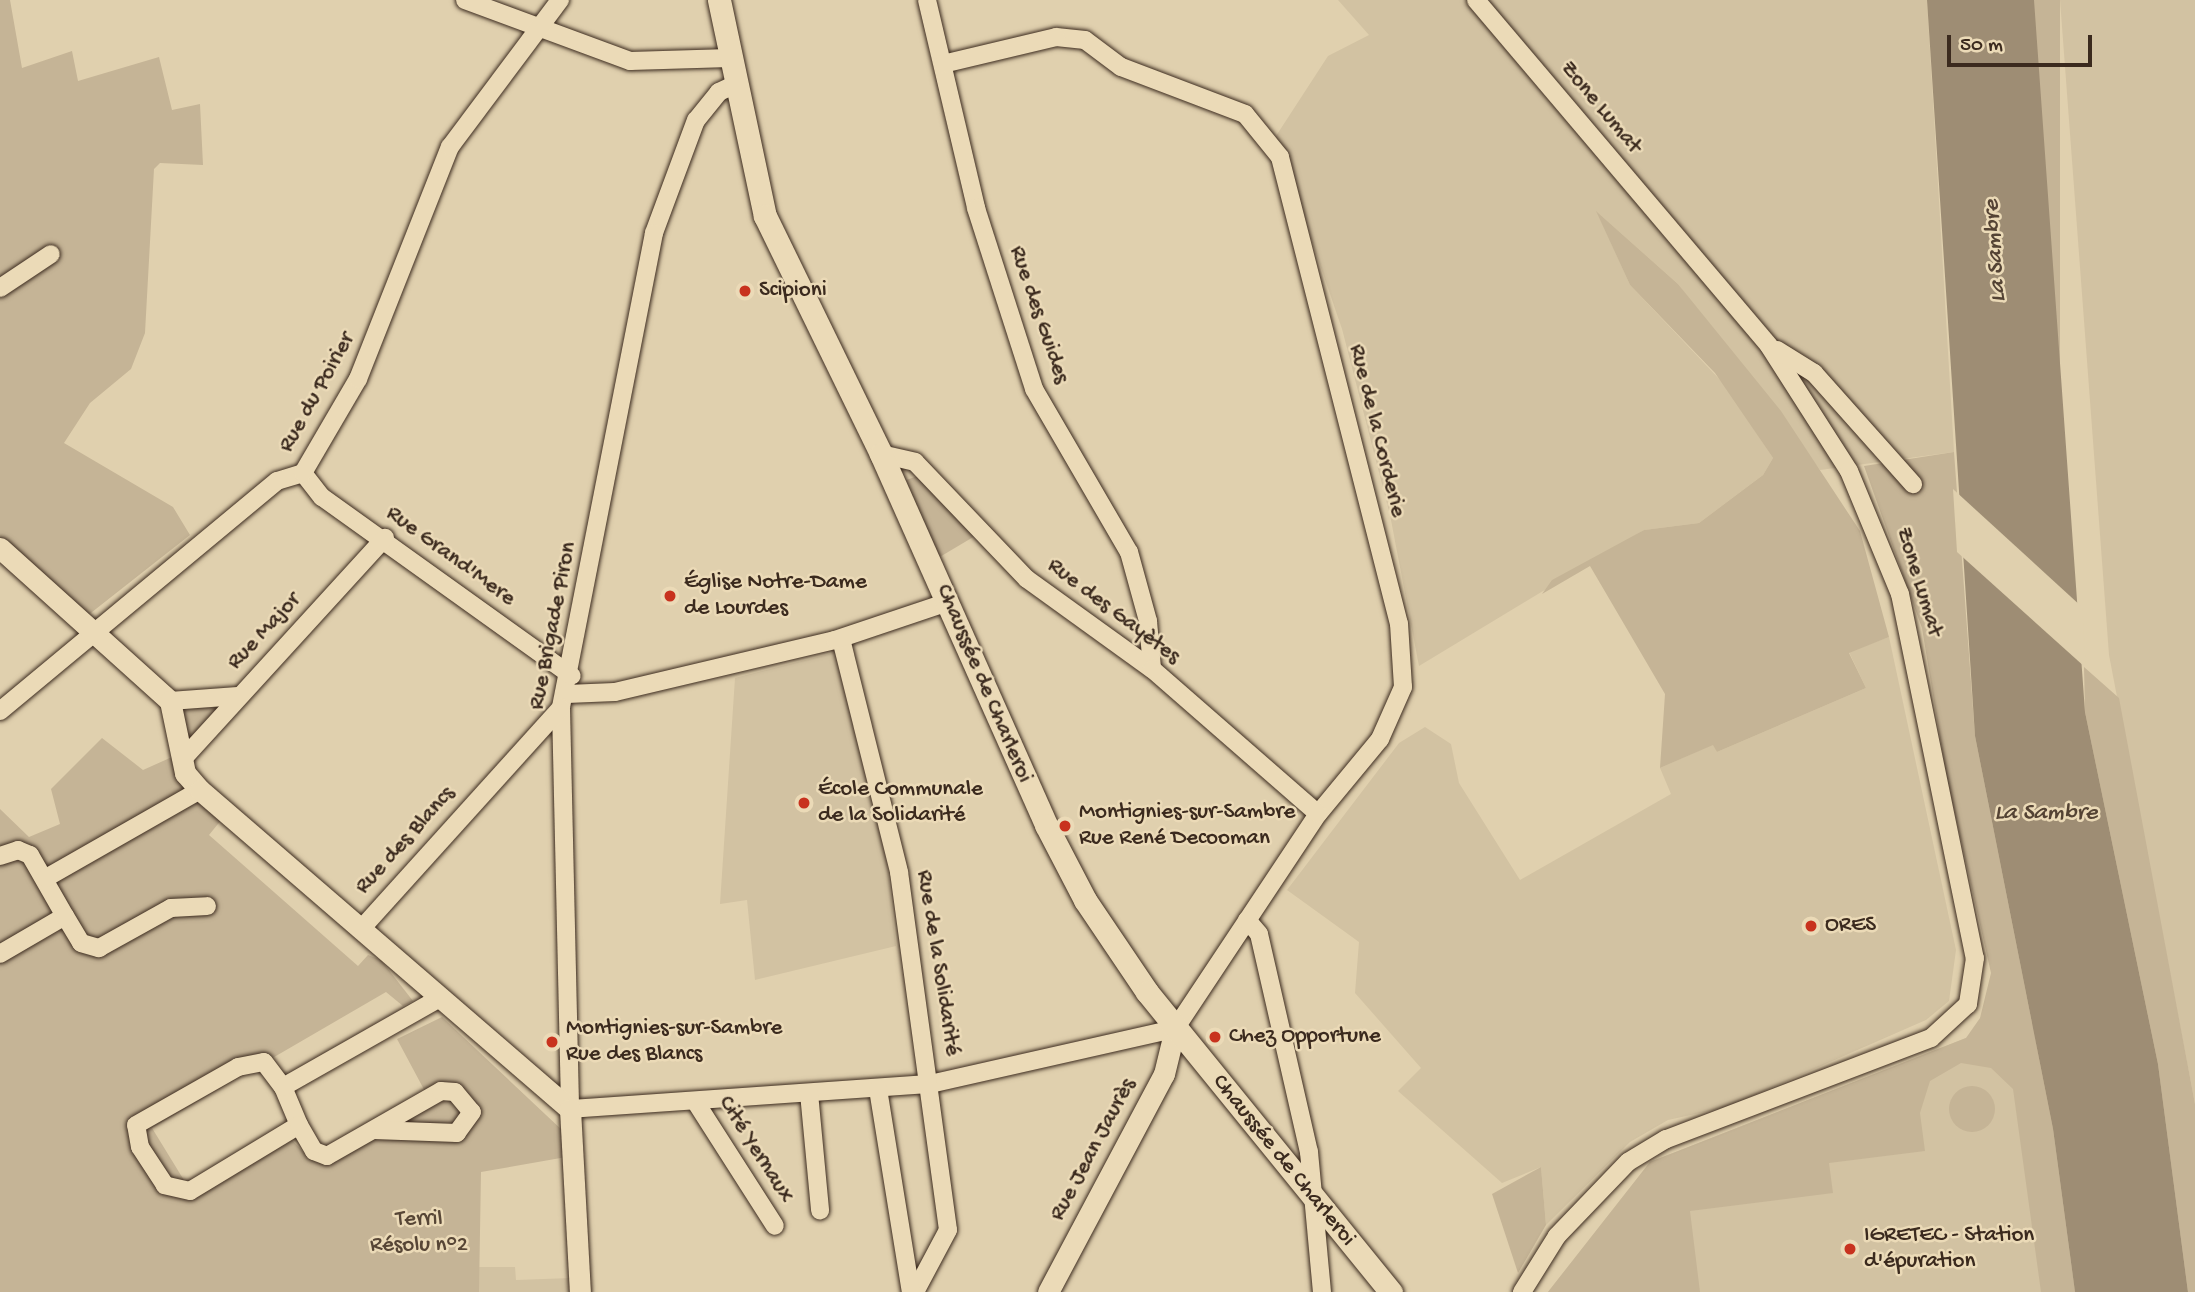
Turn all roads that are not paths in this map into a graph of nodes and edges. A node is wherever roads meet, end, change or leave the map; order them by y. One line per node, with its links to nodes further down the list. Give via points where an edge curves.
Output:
1 (465, 0): 6 (street)
2 (560, 0): 6 (street, Rue du Poirier)
3 (719, 0): 7 (main road, Chaussée de Charleroi)
4 (927, 0): 8 (street, Rue des Guides)
5 (1476, 0): 12 (street, Zone Lumat)
6 (537, 32): 7 (street, via 630,61); 14 (street, Rue du Poirier, via 450,147 358,379)
7 (730, 58): 9 (main road, Chaussée de Charleroi)
8 (943, 64): 21 (street, Rue des Guides, via 976,208 1034,389 1129,552 1148,621); 29 (street, Rue de la Corderie, via 1056,37 1085,40 1121,67 1245,114 1280,157 1399,624 1402,674 1380,739)
9 (734, 85): 13 (main road, Chaussée de Charleroi, via 765,216); 22 (street, Rue Brigade Piron, via 719,92 696,120 654,233)
10 (51, 254): 11 (street)
11 (0, 288)
12 (1769, 346): 15 (street, via 1814,373); 55 (street, Zone Lumat, via 1849,471 1900,594 1975,981 1955,1022 1931,1038 1694,1129 1628,1162 1557,1236)
13 (881, 454): 18 (main road, Chaussée de Charleroi); 21 (street, Rue des Gayètes, via 915,462 1027,579)
14 (303, 473): 16 (street, Rue Grand'Mere, via 322,497); 19 (street, Rue du Poirier, via 277,481)
15 (1913, 484)
16 (385, 538): 22 (street, Rue Grand'Mere); 23 (street, Rue Major)
17 (0, 548): 19 (street)
18 (948, 602): 20 (street); 38 (main road, Chaussée de Charleroi, via 1011,750 1085,900)
19 (95, 631): 24 (street); 26 (street, Rue du Poirier)
20 (841, 639): 25 (street); 39 (street, Rue de la Solidarité, via 900,872)
21 (1152, 669): 29 (street, Rue des Gayètes)
22 (572, 676): 25 (street, Rue Brigade Piron)
23 (239, 696): 24 (street); 27 (street, Rue Major)
24 (170, 701): 27 (street)
25 (564, 701): 35 (street, Rue des Blancs); 44 (street, Rue Brigade Piron)
26 (0, 711)
27 (182, 760): 28 (street)
28 (200, 790): 31 (street); 35 (street)
29 (1318, 814): 34 (street, Rue de la Corderie)
30 (0, 856): 31 (street, via 24,851)
31 (46, 878): 33 (street)
32 (207, 906): 33 (street, via 171,908 99,948 82,943)
33 (65, 916): 36 (street)
34 (1247, 920): 38 (street, Rue de la Corderie); 47 (street, via 1259,934)
35 (361, 929): 37 (street, Rue des Blancs)
36 (0, 954)
37 (438, 999): 40 (street); 44 (street, Rue des Blancs)
38 (1175, 1029): 39 (street); 47 (main road, Chaussée de Charleroi); 52 (street, Rue Jean Jaurès, via 1164,1074)
39 (930, 1084): 41 (street); 51 (street, Rue de la Solidarité, via 948,1230)
40 (283, 1087): 45 (street); 45 (street, via 264,1062 251,1061 136,1125 140,1147 165,1185 190,1191)
41 (878, 1089): 42 (street); 51 (street, Rue de la Solidarité)
42 (809, 1093): 43 (street); 48 (street, Cité Yernaux)
43 (695, 1101): 44 (street); 49 (street, Cité Yernaux)
44 (570, 1108): 50 (street, Rue Brigade Piron)
45 (299, 1125): 46 (street, via 319,1156)
46 (373, 1130): 46 (street, via 441,1091 455,1091 472,1112 457,1133)
47 (1318, 1204): 53 (street); 54 (main road, Chaussée de Charleroi)
48 (820, 1210)
49 (775, 1226)
50 (580, 1292)
51 (913, 1292)
52 (1048, 1292)
53 (1322, 1292)
54 (1391, 1292)
55 (1522, 1292)

